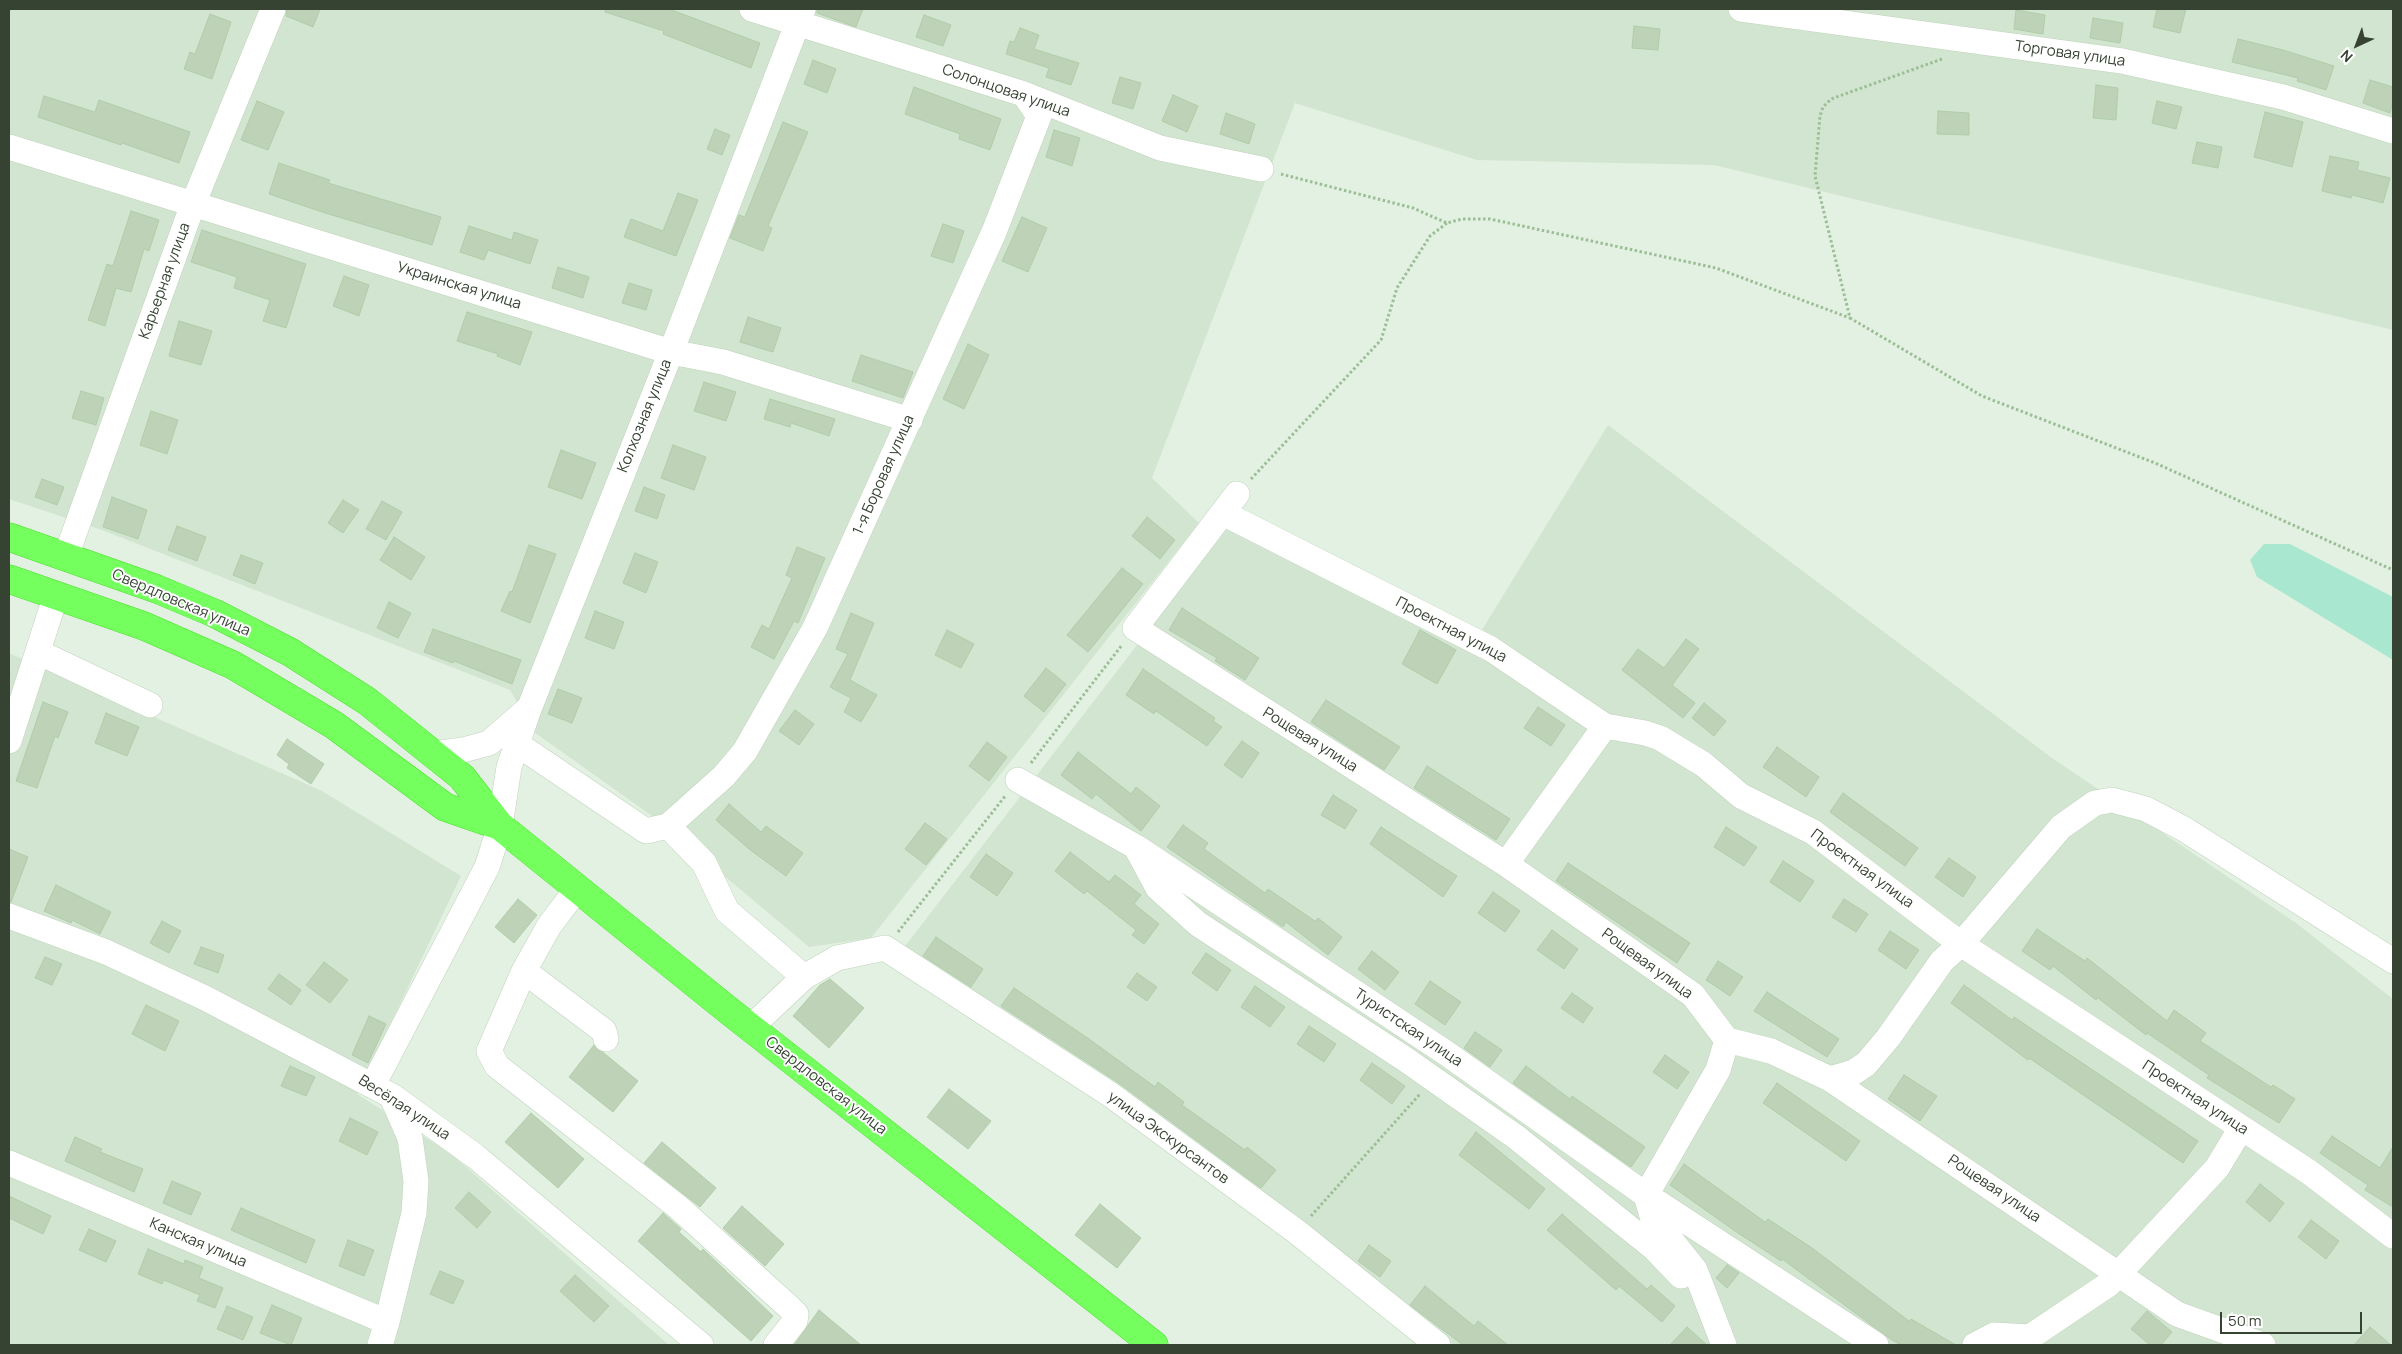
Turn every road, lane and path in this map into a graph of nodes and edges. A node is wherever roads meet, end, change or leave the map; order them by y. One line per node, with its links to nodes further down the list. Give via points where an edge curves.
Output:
1 (273, 9): 10 (street, Карьерная улица)
2 (752, 9): 4 (street, Солонцовая улица)
3 (1741, 9): 7 (street, Торговая улица, via 2122,61 2283,97)
4 (800, 16): 6 (street, Солонцовая улица); 13 (street, Колхозная улица)
5 (1943, 59): 12 (path, via 1831,99 1823,106 1815,176)
6 (1024, 94): 9 (street, Солонцовая улица, via 1160,148); 14 (street, 1-я Боровая улица, via 1039,116 994,232)
7 (2393, 131)
8 (9, 147): 10 (street, Украинская улица)
9 (1261, 168): 11 (path, via 1413,208)
10 (193, 204): 13 (street, Украинская улица); 17 (street, Карьерная улица)
11 (1447, 223): 12 (path, via 1462,219 1490,219 1716,268); 15 (path, via 1430,236 1397,288 1381,340)
12 (1850, 318): 18 (path, via 1982,396 2156,464)
13 (671, 352): 14 (street, Украинская улица, via 723,362); 23 (street, Колхозная улица)
14 (910, 420): 30 (street, 1-я Боровая улица, via 815,628 745,751 724,776)
15 (1230, 504): 24 (street, Проектная улица, via 1491,649); 32 (street, Рощевая улица, via 1135,628)
16 (9, 537): 17 (highway, Свердловская улица)
17 (66, 556): 27 (highway, Свердловская улица, via 214,613 290,652 368,701)
18 (2393, 570)
19 (9, 579): 20 (highway, Свердловская улица)
20 (56, 595): 21 (street); 29 (highway, Свердловская улица, via 144,626 233,665 334,725 445,806)
21 (38, 652): 22 (street); 25 (street)
22 (150, 705)
23 (529, 709): 26 (street, Колхозная улица); 27 (street, via 489,743)
24 (1605, 726): 32 (street); 35 (street, Проектная улица, via 1660,738 1703,764 1741,796 1813,832)
25 (9, 742)
26 (517, 744): 29 (street, Колхозная улица, via 509,767); 30 (street, via 646,831)
27 (434, 754): 29 (highway, Свердловская улица, via 462,777)
28 (1018, 780): 31 (street, Туристская улица)
29 (500, 826): 33 (highway, Свердловская улица); 44 (street, Колхозная улица, via 487,867)
30 (668, 826): 38 (street, via 704,862 727,911)
31 (1136, 847): 42 (street, via 1158,888 1198,924); 47 (street, Туристская улица, via 1446,1053)
32 (1506, 864): 41 (street, Рощевая улица, via 1693,996)
33 (577, 889): 37 (street, via 549,926); 39 (highway, Свердловская улица)
34 (9, 916): 44 (street, Весёлая улица, via 106,952 196,994)
35 (1960, 944): 36 (street, via 2061,827 2095,803 2112,800 2146,809 2184,828); 43 (street, via 1942,961 1866,1064 1854,1072); 45 (street, Проектная улица)
36 (2393, 960)
37 (524, 971): 40 (street, via 604,1032); 56 (street, via 489,1051 497,1066 678,1206 790,1308 796,1314 795,1321)
38 (804, 977): 39 (street); 48 (street, улица Экскурсантов, via 837,958 885,948 1111,1095)
39 (751, 1028): 57 (highway, Свердловская улица)
40 (606, 1039)
41 (1727, 1040): 43 (street, Рощевая улица, via 1771,1051); 47 (street, via 1718,1070)
42 (1431, 1078): 48 (path); 51 (street, via 1516,1137 1654,1248)
43 (1830, 1079): 50 (street, Рощевая улица)
44 (382, 1091): 52 (street, via 410,1138 416,1181 414,1213); 55 (street, Весёлая улица, via 475,1156)
45 (2241, 1128): 49 (street, Проектная улица, via 2309,1172); 50 (street, via 2217,1168)
46 (9, 1163): 52 (street, Канская улица)
47 (1646, 1195): 51 (street, via 1652,1216 1695,1270); 60 (street, Туристская улица)
48 (1297, 1232): 58 (street, улица Экскурсантов)
49 (2393, 1236)
50 (2118, 1273): 53 (street, via 2109,1284); 62 (street, Рощевая улица, via 2177,1314)
51 (1708, 1304): 59 (street)
52 (387, 1322): 54 (street)
53 (2033, 1341): 61 (street, via 1994,1335)
54 (380, 1345)
55 (701, 1345)
56 (776, 1345)
57 (1154, 1345)
58 (1438, 1345)
59 (1724, 1345)
60 (1876, 1345)
61 (1976, 1345)
62 (2263, 1345)

